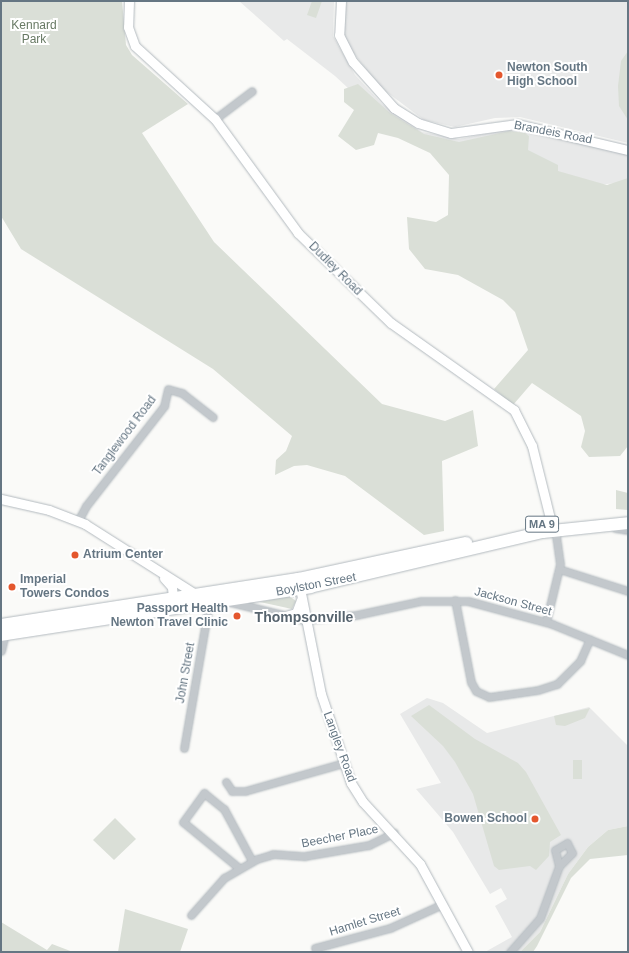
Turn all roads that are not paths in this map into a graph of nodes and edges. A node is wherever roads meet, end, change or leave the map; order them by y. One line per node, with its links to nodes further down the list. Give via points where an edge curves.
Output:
1 (129, 1): 4 (street, Dudley Road, via 128,27 135,46 158,70)
2 (341, 1): 5 (street, Brandeis Road, via 339,35 353,62 394,108 418,123 451,133 517,124)
3 (252, 91): 4 (street)
4 (215, 119): 12 (street, Dudley Road, via 293,227 372,305 409,337 514,410 532,446)
5 (628, 150)
6 (213, 417): 9 (street, Tanglewood Road, via 182,393 168,388 164,406 86,506)
7 (1, 499): 9 (street)
8 (628, 514): 12 (highway, Boylston Street / MA 9)
9 (78, 521): 15 (street)
10 (628, 522): 11 (highway, Boylston Street / MA 9)
11 (593, 524): 12 (highway, Boylston Street / MA 9); 13 (street)
12 (553, 525): 14 (street, Dudley Road); 16 (highway, Boylston Street / MA 9)
13 (628, 530)
14 (559, 569): 17 (street); 25 (street, Dudley Road)
15 (162, 575): 18 (street); 19 (street, via 171,586)
16 (300, 588): 18 (highway, Boylston Street / MA 9); 21 (highway, Boylston Street / MA 9); 23 (street, via 298,611); 24 (street, Langley Road)
17 (628, 591)
18 (197, 595): 19 (highway, Boylston Street / MA 9)
19 (173, 598): 26 (highway, Boylston Street / MA 9)
20 (455, 600): 24 (street, Jackson Street, via 421,601 356,615); 25 (street, Jackson Street); 27 (street, via 470,682 476,691 489,697 538,690 557,684 580,661)
21 (223, 601): 22 (highway, Boylston Street / MA 9); 23 (street, Jackson Street)
22 (209, 603): 26 (highway, Boylston Street / MA 9); 30 (street, John Street)
23 (285, 616): 24 (street, Jackson Street)
24 (306, 619): 31 (street, Langley Road, via 321,694)
25 (546, 622): 27 (street, Jackson Street)
26 (2, 632): 28 (street)
27 (590, 639): 29 (street, Jackson Street)
28 (1, 650)
29 (628, 655)
30 (184, 748)
31 (344, 763): 32 (street, via 245,791 232,791); 33 (street, Langley Road, via 360,798)
32 (226, 782)
33 (394, 833): 34 (street, Beecher Place, via 369,845 305,856 273,854); 37 (street, Langley Road, via 420,864)
34 (252, 861): 36 (street, Beecher Place); 36 (street, via 224,809 204,793 183,822)
35 (559, 866): 41 (street, via 540,918)
36 (239, 868): 38 (street, Beecher Place, via 220,881)
37 (443, 904): 39 (street, Hamlet Street, via 390,928); 40 (street, Langley Road)
38 (191, 915)
39 (315, 948)
40 (468, 952)
41 (510, 952)

